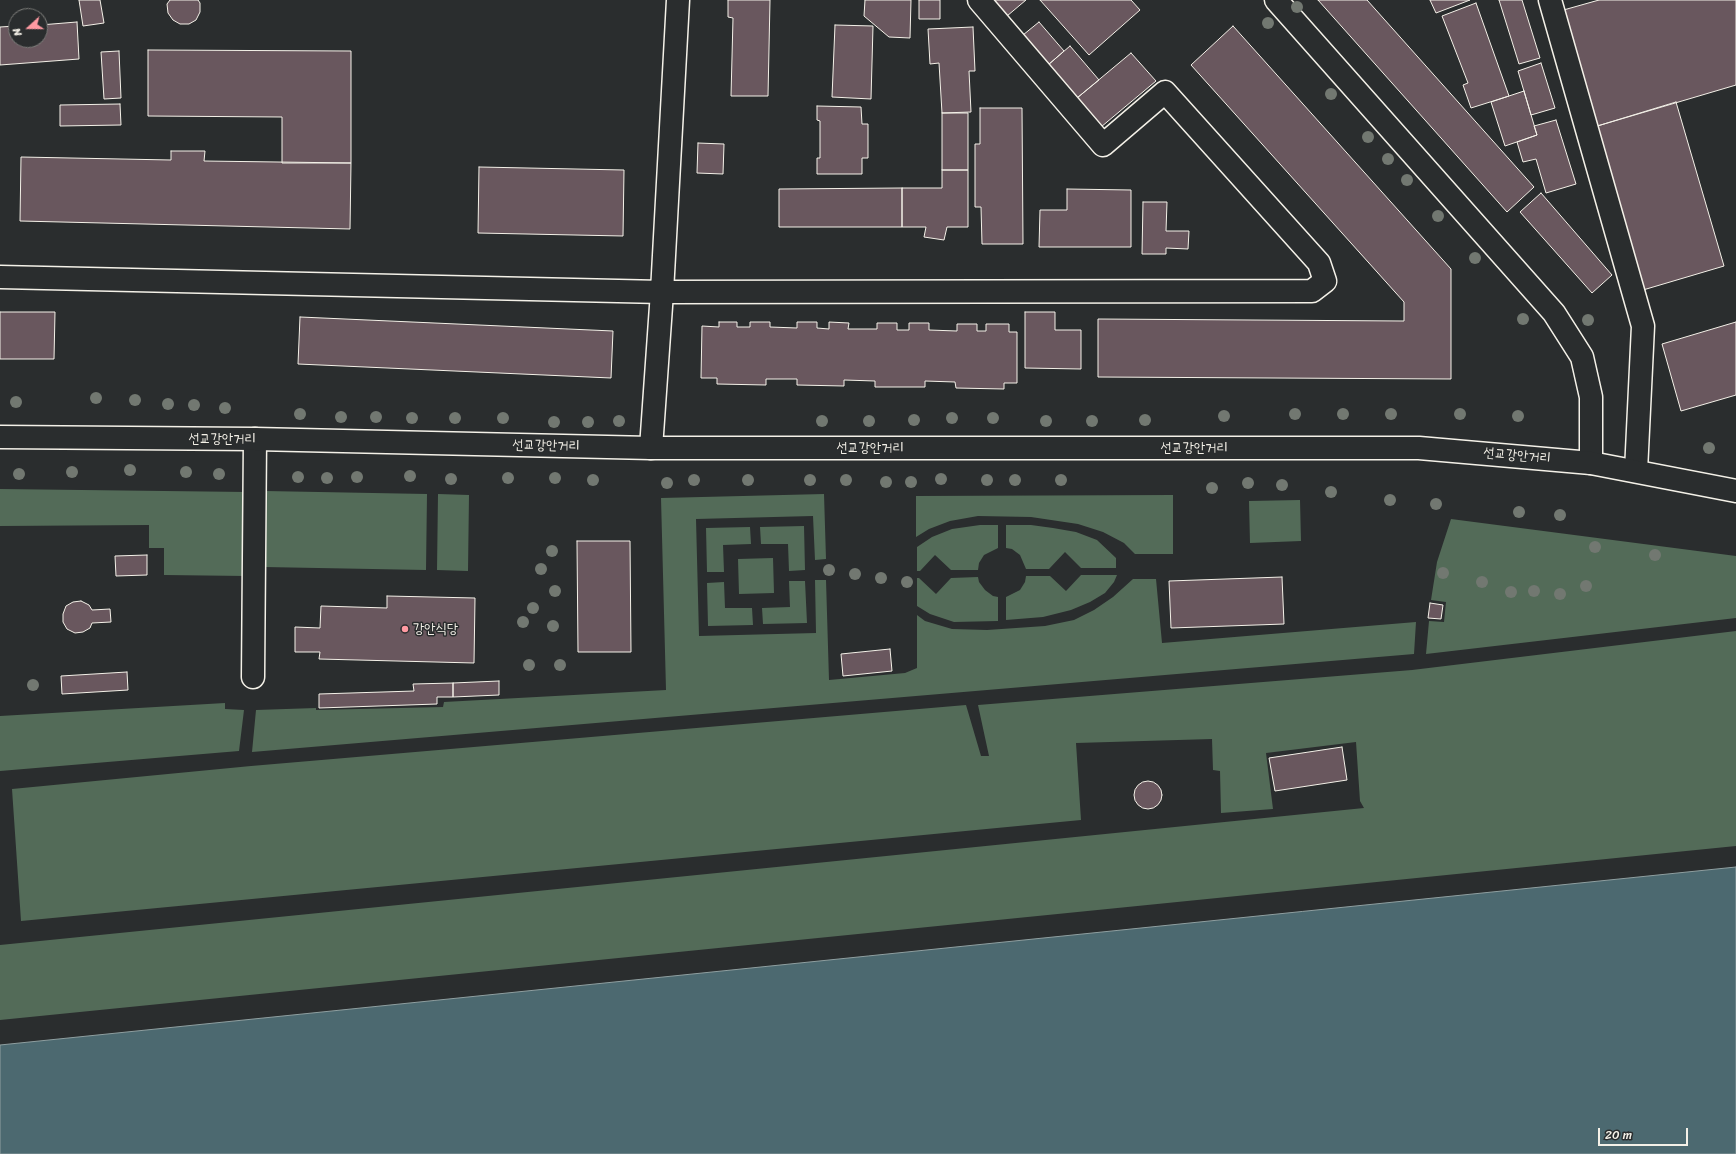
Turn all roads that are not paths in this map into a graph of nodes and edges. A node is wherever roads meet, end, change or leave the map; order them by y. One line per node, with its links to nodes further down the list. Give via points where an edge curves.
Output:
1 (678, 0): 6 (street)
2 (979, 0): 6 (street, via 1103,145 1165,92 1319,263 1325,281 1312,291)
3 (1276, 0): 10 (street, via 1554,313 1582,357 1591,397)
4 (1550, 0): 11 (street, via 1643,326)
5 (0, 277): 6 (street)
6 (662, 292): 9 (street)
7 (0, 437): 8 (street, 선교강안거리)
8 (255, 439): 9 (street, 선교강안거리); 13 (street)
9 (651, 448): 10 (street, 선교강안거리, via 1419,448)
10 (1592, 463): 11 (street, 선교강안거리)
11 (1636, 471): 12 (street, 선교강안거리)
12 (1736, 491)
13 (253, 677)

